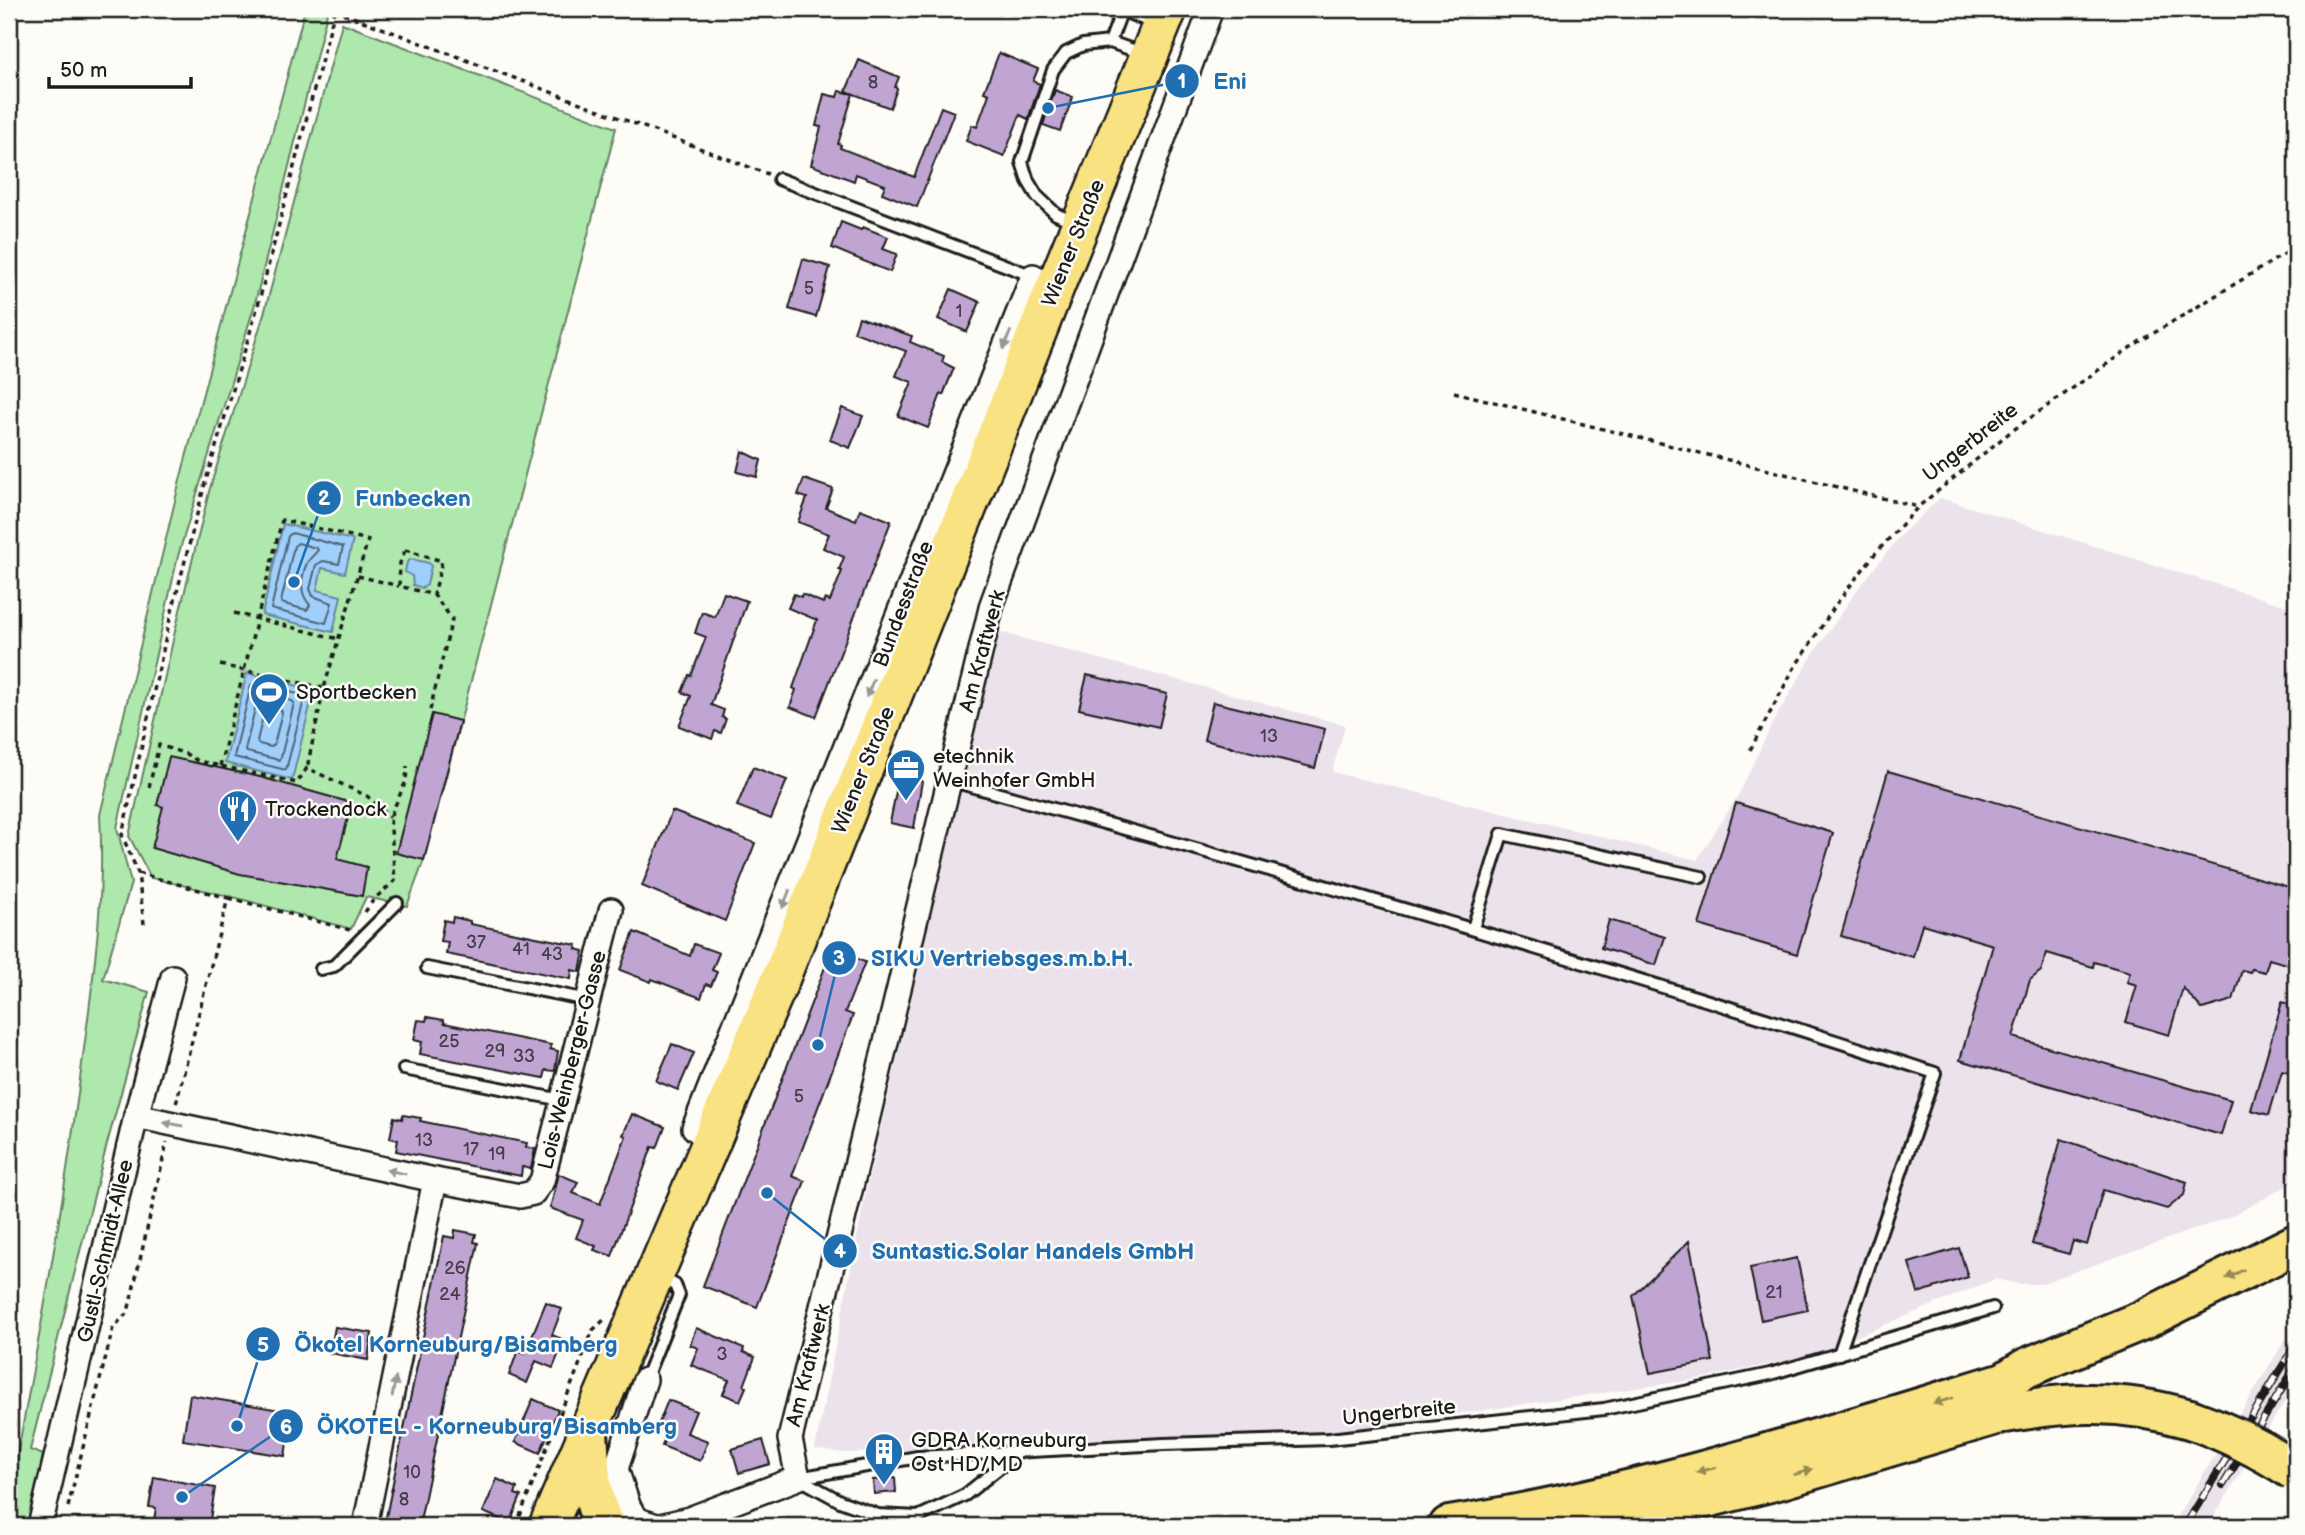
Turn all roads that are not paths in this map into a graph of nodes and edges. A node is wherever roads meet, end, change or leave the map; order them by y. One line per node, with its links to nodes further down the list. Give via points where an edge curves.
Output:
1 (1121, 9): 3 (lane); 4 (lane)
2 (1210, 9): 8 (street, Am Kraftwerk, via 992,604)
3 (1160, 30): 4 (lane); 6 (main road, Wiener Straße)
4 (1111, 42): 6 (lane, via 1083,45 1066,53 1054,69 1022,162 1037,196 1056,214)
5 (779, 178): 7 (lane)
6 (1080, 225): 7 (main road, Wiener Straße)
7 (1045, 281): 22 (main road, Wiener Straße)
8 (949, 780): 12 (lane); 31 (street, Am Kraftwerk, via 790,1439)
9 (1701, 877): 12 (lane, via 1502,834)
10 (397, 903): 14 (lane, via 334,966)
11 (611, 910): 16 (street, Lois-Weinberger-Gasse)
12 (1473, 929): 24 (lane, via 1935,1073)
13 (427, 968): 16 (lane)
14 (321, 970)
15 (173, 977): 19 (street, Gustl-Schmidt-Allee)
16 (587, 1000): 18 (street, Lois-Weinberger-Gasse)
17 (404, 1069): 18 (lane)
18 (562, 1100): 20 (street, Lois-Weinberger-Gasse, via 542,1181 533,1193 520,1196)
19 (136, 1116): 20 (street, Lois-Weinberger-Gasse, one-way to 19); 34 (street, Gustl-Schmidt-Allee)
20 (435, 1180): 35 (street, one-way to 20)
21 (2296, 1244): 26 (highway, one-way to 26, via 2143,1320 2026,1368)
22 (654, 1274): 25 (lane, via 675,1285 679,1296); 27 (main road, Wiener Straße)
23 (1993, 1308): 24 (lane, Ungerbreite)
24 (1839, 1354): 29 (lane, Ungerbreite, via 1770,1374 1604,1409 1329,1439)
25 (645, 1380): 33 (street, via 616,1469)
26 (2002, 1398): 28 (highway); 30 (highway, bridge, via 2155,1409 2195,1407 2232,1435)
27 (588, 1430): 32 (main road, Wiener Straße); 33 (highway, via 597,1510)
28 (1885, 1433): 36 (highway, one-way to 36, via 1772,1453 1560,1507); 37 (highway, one-way to 28, via 1778,1480)
29 (1019, 1452): 31 (lane, Ungerbreite, via 918,1457); 31 (lane, via 965,1495 918,1517 878,1515)
30 (2296, 1462)
31 (798, 1478): 33 (street, via 689,1519)
32 (527, 1525)
33 (640, 1525)
34 (40, 1526)
35 (366, 1526)
36 (1449, 1526)
37 (1595, 1526)

